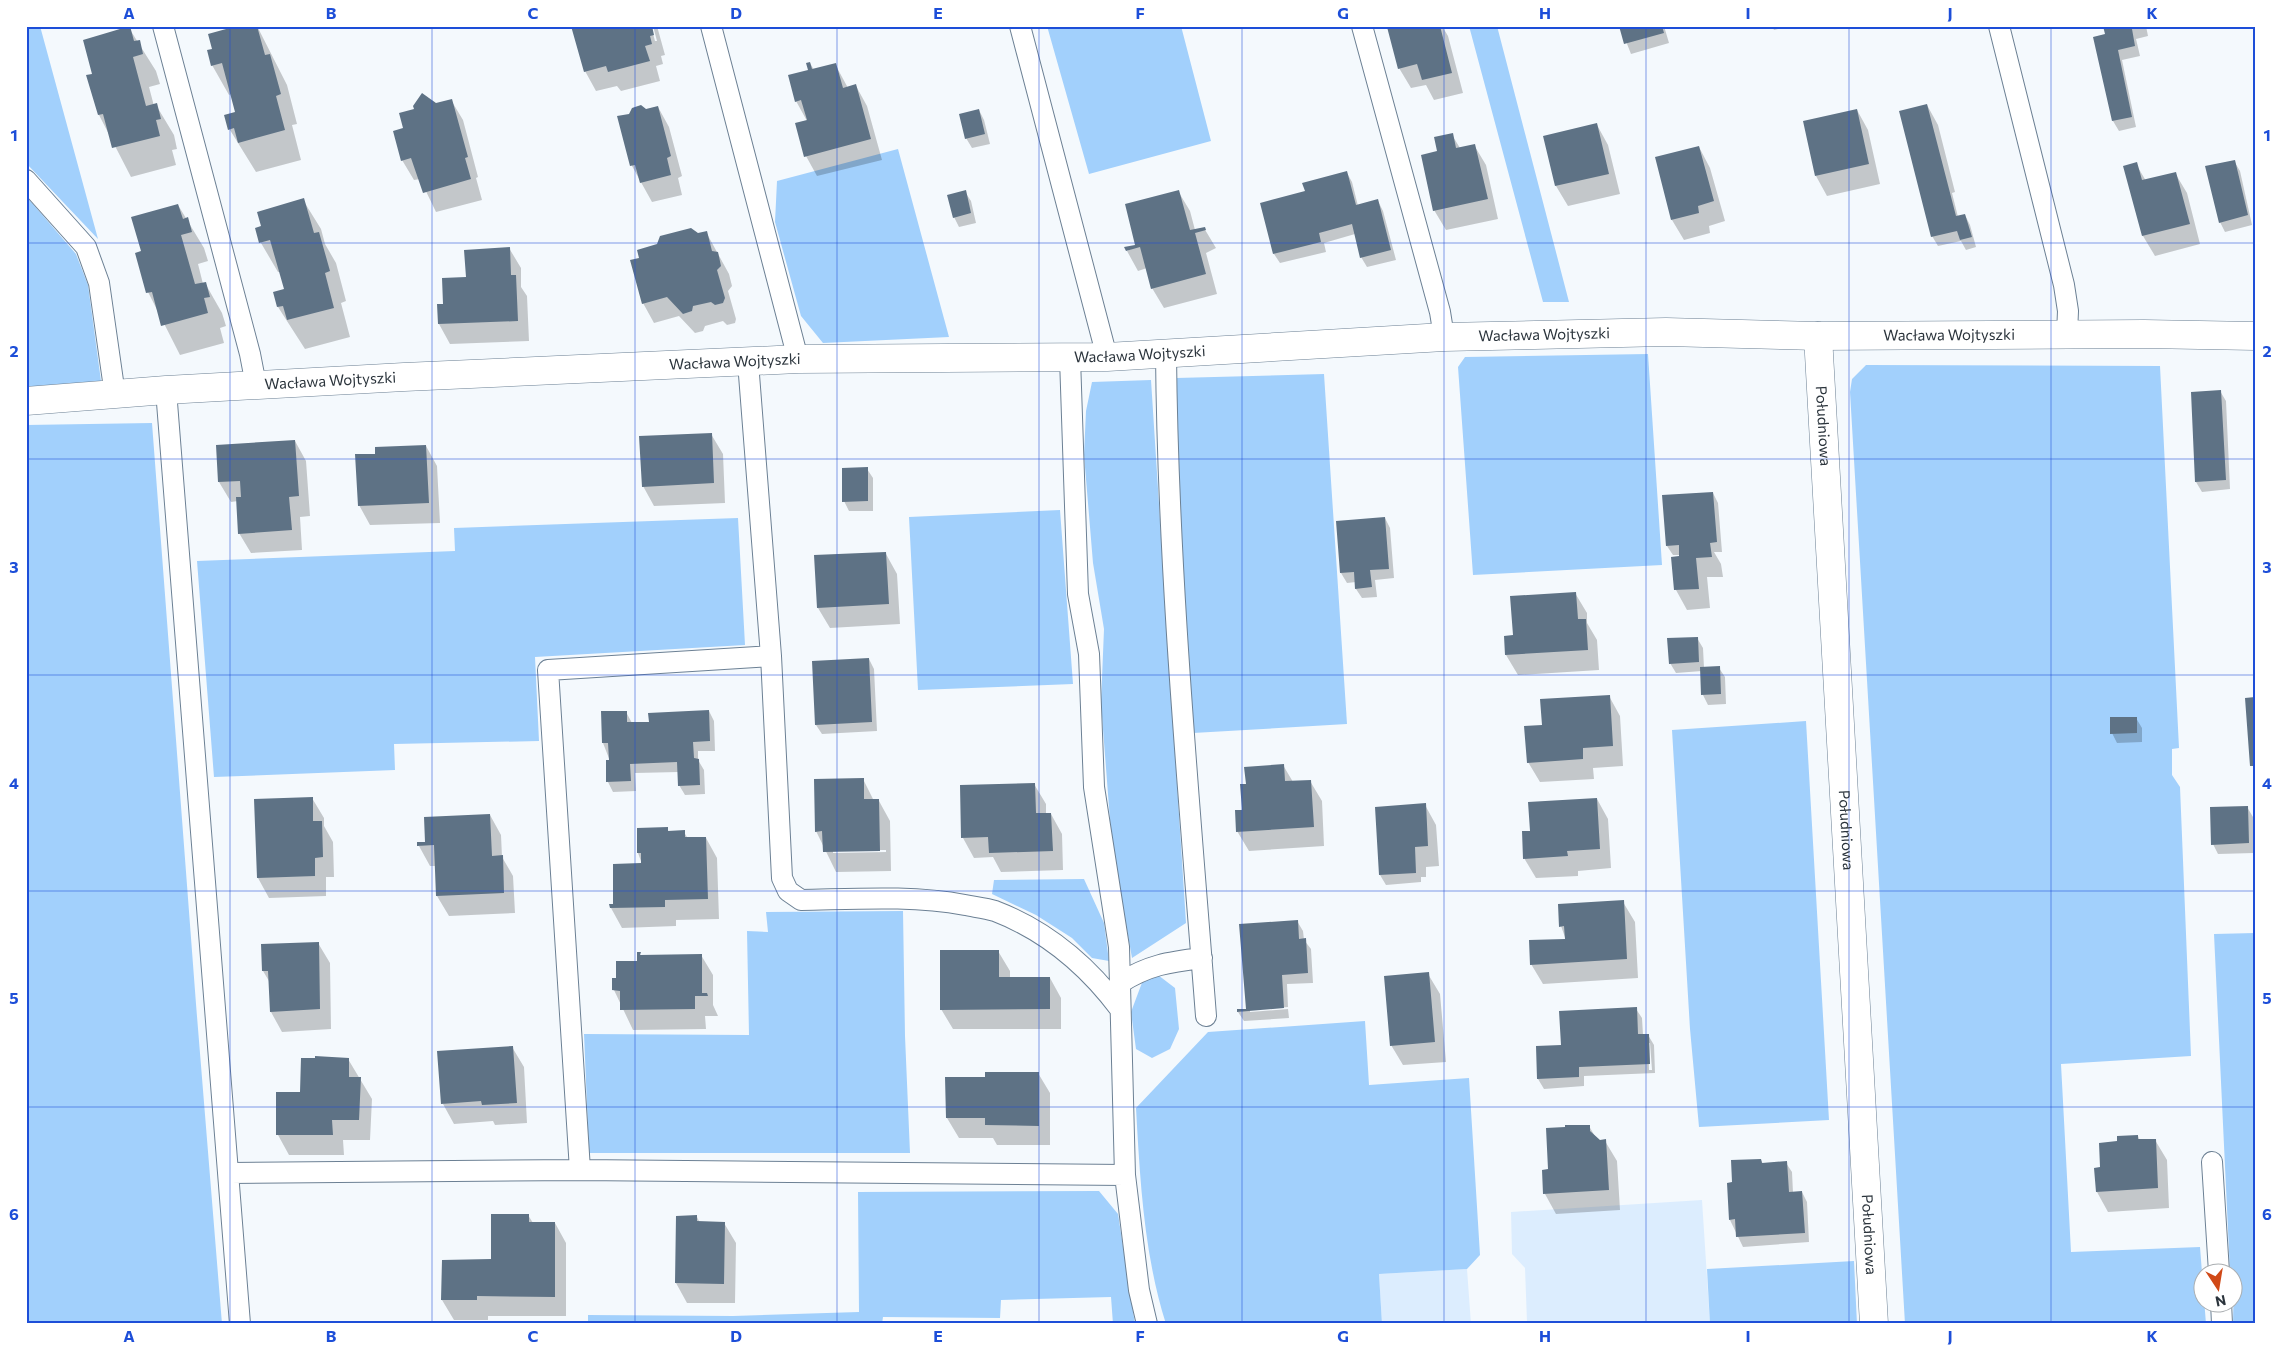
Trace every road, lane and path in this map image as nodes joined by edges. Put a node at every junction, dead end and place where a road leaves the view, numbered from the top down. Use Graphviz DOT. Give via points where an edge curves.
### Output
graph roads {
  1 [pos="164,26"];
  2 [pos="712,26"];
  3 [pos="1020,26"];
  4 [pos="1362,26"];
  5 [pos="1999,26"];
  6 [pos="26,180"];
  7 [pos="2067,334"];
  8 [pos="1818,336"];
  9 [pos="2255,336"];
  10 [pos="1444,337"];
  11 [pos="1166,354"];
  12 [pos="1107,357"];
  13 [pos="1070,358"];
  14 [pos="798,359"];
  15 [pos="748,362"];
  16 [pos="256,385"];
  17 [pos="166,390"];
  18 [pos="115,395"];
  19 [pos="26,401"];
  20 [pos="771,656"];
  21 [pos="1202,958"];
  22 [pos="1120,984"];
  23 [pos="1120,1009"];
  24 [pos="1206,1016"];
  25 [pos="2212,1162"];
  26 [pos="580,1170"];
  27 [pos="230,1174"];
  28 [pos="1125,1175"];
  29 [pos="2218,1262"];
  30 [pos="240,1324"];
  31 [pos="1147,1324"];
  32 [pos="1874,1324"];
  1 -- 16 [label="lane"];
  2 -- 14 [label="lane"];
  3 -- 12 [label="lane"];
  4 -- 10 [label="lane" via="1440,312"];
  5 -- 7 [label="lane" via="2064,285"];
  6 -- 18 [label="lane" via="86,247 99,283"];
  7 -- 8 [label="street, Wacława Wojtyszki"];
  7 -- 9 [label="street, Wacława Wojtyszki"];
  8 -- 10 [label="street, Wacława Wojtyszki" via="1666,332"];
  8 -- 32 [label="street, Południowa"];
  10 -- 11 [label="street, Wacława Wojtyszki"];
  11 -- 12 [label="street, Wacława Wojtyszki"];
  11 -- 21 [label="lane" via="1167,459 1176,616"];
  12 -- 13 [label="street, Wacława Wojtyszki"];
  13 -- 14 [label="street, Wacława Wojtyszki"];
  13 -- 22 [label="lane" via="1078,594 1089,654 1094,786 1119,947"];
  14 -- 15 [label="street, Wacława Wojtyszki"];
  15 -- 16 [label="street, Wacława Wojtyszki"];
  15 -- 20 [label="lane"];
  16 -- 17 [label="street, Wacława Wojtyszki"];
  17 -- 18 [label="street, Wacława Wojtyszki"];
  17 -- 27 [label="lane"];
  18 -- 19 [label="street, Wacława Wojtyszki"];
  20 -- 23 [label="lane" via="782,878 788,892 801,900 906,898 994,911 1038,931 1070,955 1100,982"];
  20 -- 26 [label="lane" via="548,670"];
  21 -- 22 [label="lane" via="1161,963 1134,974"];
  21 -- 24 [label="lane"];
  22 -- 23 [label="lane"];
  23 -- 28 [label="lane"];
  25 -- 29 [label="lane"];
  26 -- 27 [label="lane"];
  26 -- 28 [label="lane"];
  27 -- 30 [label="lane"];
  28 -- 31 [label="lane" via="1139,1290"];
}
